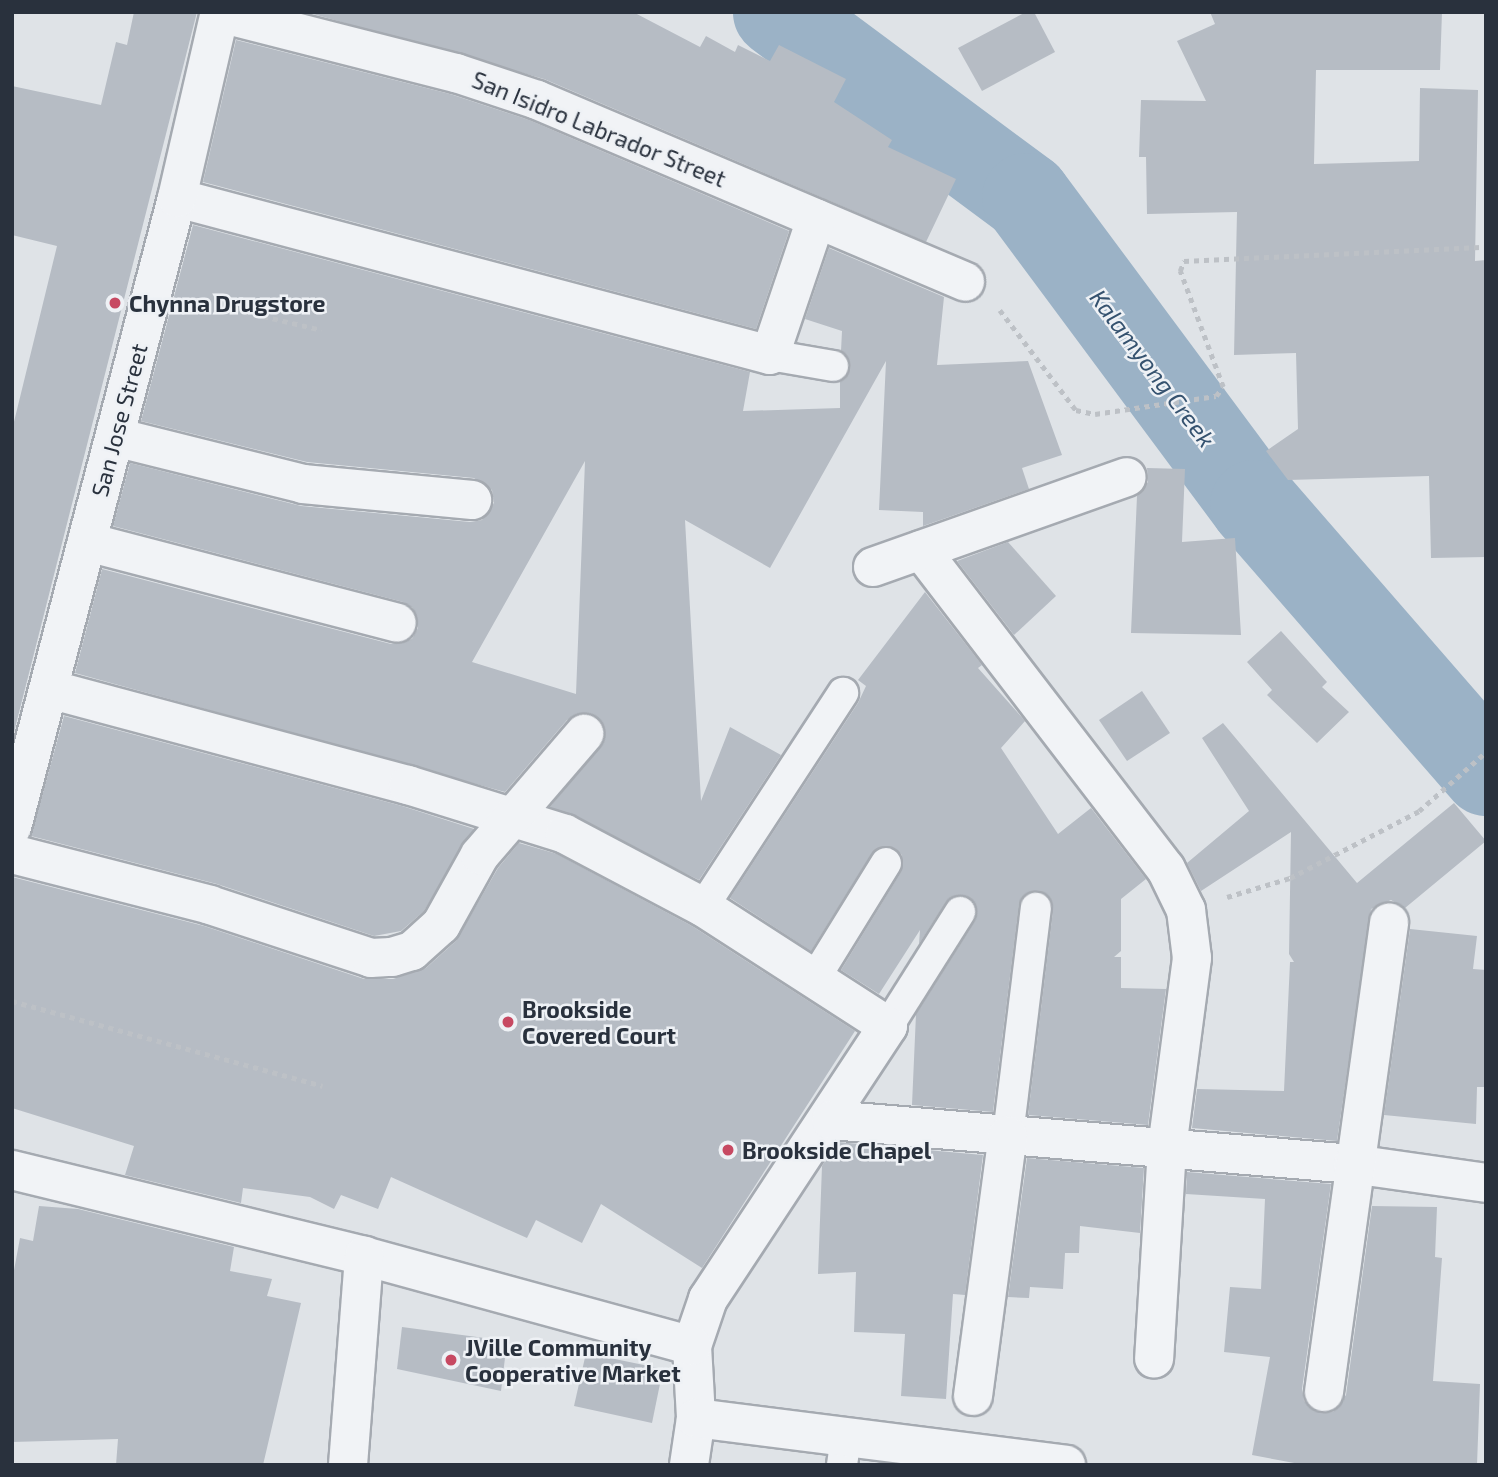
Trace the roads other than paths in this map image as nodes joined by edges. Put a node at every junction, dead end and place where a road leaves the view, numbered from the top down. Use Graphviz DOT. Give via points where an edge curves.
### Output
graph roads {
  1 [pos="220,13"];
  2 [pos="177,198"];
  3 [pos="817,219"];
  4 [pos="965,282"];
  5 [pos="770,355"];
  6 [pos="833,366"];
  7 [pos="115,437"];
  8 [pos="1127,477"];
  9 [pos="472,500"];
  10 [pos="87,542"];
  11 [pos="921,550"];
  12 [pos="873,567"];
  13 [pos="397,623"];
  14 [pos="49,689"];
  15 [pos="843,693"];
  16 [pos="584,734"];
  17 [pos="512,815"];
  18 [pos="12,827"];
  19 [pos="12,854"];
  20 [pos="886,863"];
  21 [pos="703,907"];
  22 [pos="1035,908"];
  23 [pos="960,912"];
  24 [pos="1389,922"];
  25 [pos="815,978"];
  26 [pos="888,1026"];
  27 [pos="831,1120"];
  28 [pos="1008,1135"];
  29 [pos="1167,1148"];
  30 [pos="1353,1164"];
  31 [pos="12,1170"];
  32 [pos="1486,1184"];
  33 [pos="364,1256"];
  34 [pos="692,1346"];
  35 [pos="1154,1359"];
  36 [pos="1324,1392"];
  37 [pos="973,1396"];
  38 [pos="696,1418"];
  39 [pos="844,1451"];
  40 [pos="1006,1460"];
  41 [pos="348,1465"];
  42 [pos="689,1465"];
  43 [pos="1066,1465"];
  1 -- 2 [label="street, San Jose Street"];
  1 -- 3 [label="street, San Isidro Labrador Street" via="444,70 537,100"];
  2 -- 5 [label="street"];
  2 -- 7 [label="street, San Jose Street"];
  3 -- 4 [label="street, San Isidro Labrador Street"];
  3 -- 5 [label="street"];
  5 -- 6 [label="lane"];
  7 -- 9 [label="street" via="303,484"];
  7 -- 10 [label="street, San Jose Street"];
  8 -- 11 [label="street"];
  10 -- 13 [label="street"];
  10 -- 14 [label="street, San Jose Street"];
  11 -- 12 [label="street"];
  11 -- 29 [label="street" via="1166,869 1186,909 1192,958"];
  14 -- 17 [label="street"];
  14 -- 18 [label="street, San Jose Street"];
  15 -- 21 [label="lane"];
  16 -- 17 [label="street"];
  17 -- 19 [label="street" via="480,855 441,925 412,951 392,957 371,958 210,905"];
  17 -- 21 [label="street" via="613,856"];
  20 -- 25 [label="lane"];
  21 -- 25 [label="street"];
  22 -- 28 [label="lane"];
  23 -- 26 [label="lane"];
  24 -- 30 [label="street"];
  25 -- 26 [label="street"];
  26 -- 27 [label="street"];
  27 -- 28 [label="street"];
  27 -- 34 [label="street" via="708,1299"];
  28 -- 29 [label="street"];
  28 -- 37 [label="street"];
  29 -- 30 [label="street"];
  29 -- 35 [label="street"];
  30 -- 32 [label="street"];
  30 -- 36 [label="street"];
  31 -- 33 [label="street"];
  33 -- 34 [label="street"];
  33 -- 41 [label="street"];
  34 -- 38 [label="street"];
  38 -- 39 [label="street"];
  38 -- 42 [label="street"];
  39 -- 40 [label="street"];
  40 -- 43 [label="street"];
}
